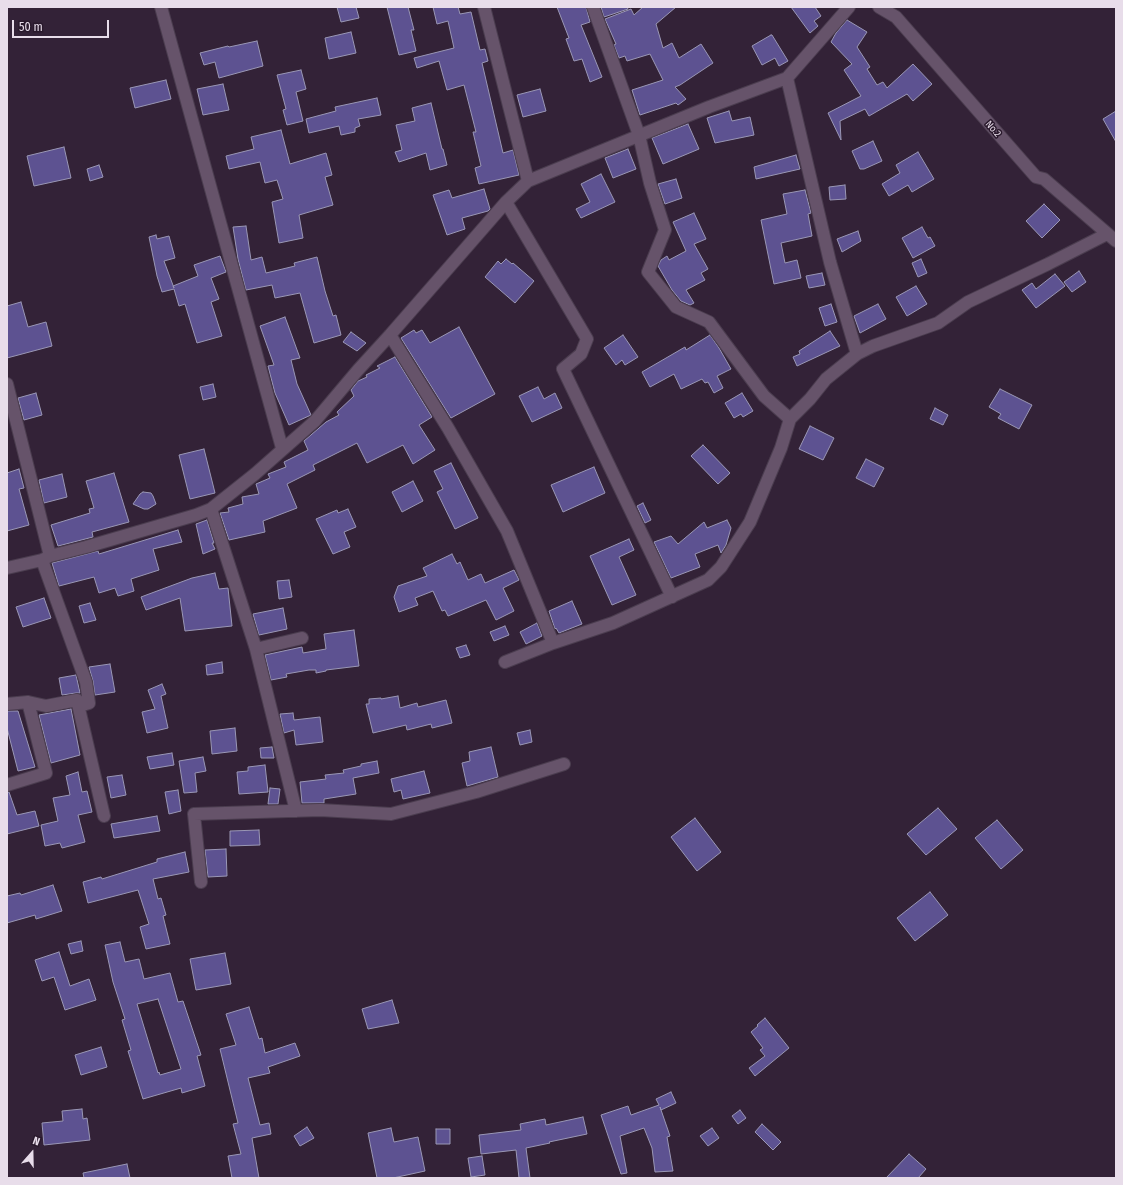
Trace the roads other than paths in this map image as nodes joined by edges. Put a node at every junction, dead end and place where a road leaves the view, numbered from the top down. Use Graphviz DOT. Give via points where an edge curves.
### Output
graph roads {
  1 [pos="161,7"];
  2 [pos="484,7"];
  3 [pos="594,7"];
  4 [pos="849,7"];
  5 [pos="879,7"];
  6 [pos="787,78"];
  7 [pos="639,135"];
  8 [pos="528,181"];
  9 [pos="506,202"];
  10 [pos="1112,237"];
  11 [pos="390,335"];
  12 [pos="857,354"];
  13 [pos="7,384"];
  14 [pos="790,419"];
  15 [pos="282,448"];
  16 [pos="211,508"];
  17 [pos="46,558"];
  18 [pos="7,568"];
  19 [pos="672,597"];
  20 [pos="302,638"];
  21 [pos="553,643"];
  22 [pos="256,649"];
  23 [pos="505,662"];
  24 [pos="28,702"];
  25 [pos="7,704"];
  26 [pos="79,706"];
  27 [pos="564,764"];
  28 [pos="7,785"];
  29 [pos="296,811"];
  30 [pos="104,816"];
  31 [pos="201,882"];
  1 -- 15 [label="street"];
  2 -- 8 [label="street"];
  3 -- 7 [label="street"];
  4 -- 6 [label="street"];
  5 -- 10 [label="street, No.2" via="896,17 1036,177 1044,179"];
  6 -- 7 [label="street"];
  6 -- 12 [label="street" via="830,262"];
  7 -- 8 [label="street"];
  7 -- 14 [label="street" via="665,230 648,272 676,307 709,322 764,396"];
  8 -- 9 [label="street"];
  9 -- 11 [label="street"];
  9 -- 19 [label="street" via="587,339 581,354 563,369"];
  10 -- 12 [label="street" via="968,302 938,323"];
  11 -- 15 [label="street" via="315,421"];
  11 -- 21 [label="street" via="448,428 507,531"];
  12 -- 14 [label="street" via="826,379"];
  13 -- 17 [label="street"];
  14 -- 19 [label="street" via="781,448 750,522 721,566 708,580"];
  15 -- 16 [label="street" via="255,474"];
  16 -- 17 [label="street" via="196,515"];
  16 -- 22 [label="street"];
  17 -- 18 [label="street"];
  17 -- 26 [label="street" via="86,682 89,703"];
  19 -- 21 [label="street" via="613,623"];
  20 -- 22 [label="street"];
  21 -- 23 [label="street"];
  22 -- 29 [label="street"];
  24 -- 25 [label="street"];
  24 -- 26 [label="street" via="46,706 77,700"];
  24 -- 28 [label="street" via="46,773"];
  26 -- 30 [label="street"];
  27 -- 29 [label="street" via="476,792 391,814"];
  29 -- 31 [label="street" via="194,814"];
}
